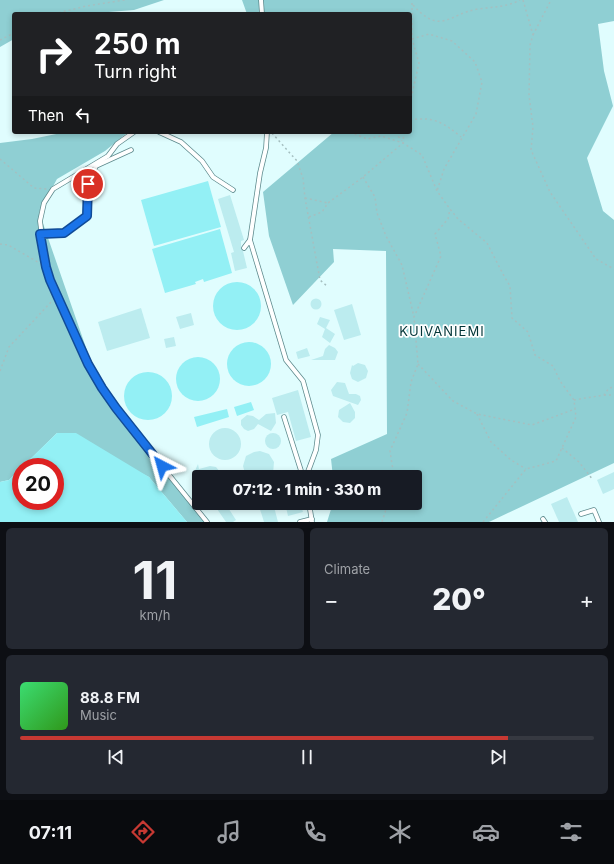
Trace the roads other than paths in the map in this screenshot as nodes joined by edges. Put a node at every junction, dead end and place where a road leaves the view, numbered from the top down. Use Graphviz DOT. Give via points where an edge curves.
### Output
graph roads {
  1 [pos="261,0"];
  2 [pos="262,12"];
  3 [pos="131,134"];
  4 [pos="163,134"];
  5 [pos="267,134"];
  6 [pos="131,150"];
  7 [pos="233,190"];
  8 [pos="40,234"];
  9 [pos="250,240"];
  10 [pos="244,248"];
  11 [pos="284,417"];
  12 [pos="301,470"];
  13 [pos="309,470"];
  14 [pos="310,510"];
  15 [pos="581,514"];
  16 [pos="312,520"];
  17 [pos="207,522"];
  18 [pos="300,522"];
  19 [pos="599,522"];
  1 -- 2 [label="lane"];
  3 -- 8 [label="lane" via="117,144 108,156 53,189 44,203"];
  4 -- 7 [label="lane" via="181,142 202,160 213,177"];
  5 -- 9 [label="lane"];
  6 -- 8 [label="lane" via="96,166 88,184 87,216 64,233"];
  8 -- 17 [label="lane" via="46,267 56,297 102,388"];
  9 -- 10 [label="lane"];
  9 -- 13 [label="lane" via="286,360 303,381 318,435"];
  11 -- 12 [label="lane"];
  14 -- 16 [label="lane"];
  15 -- 19 [label="lane" via="594,510"];
  16 -- 18 [label="lane"];
}
